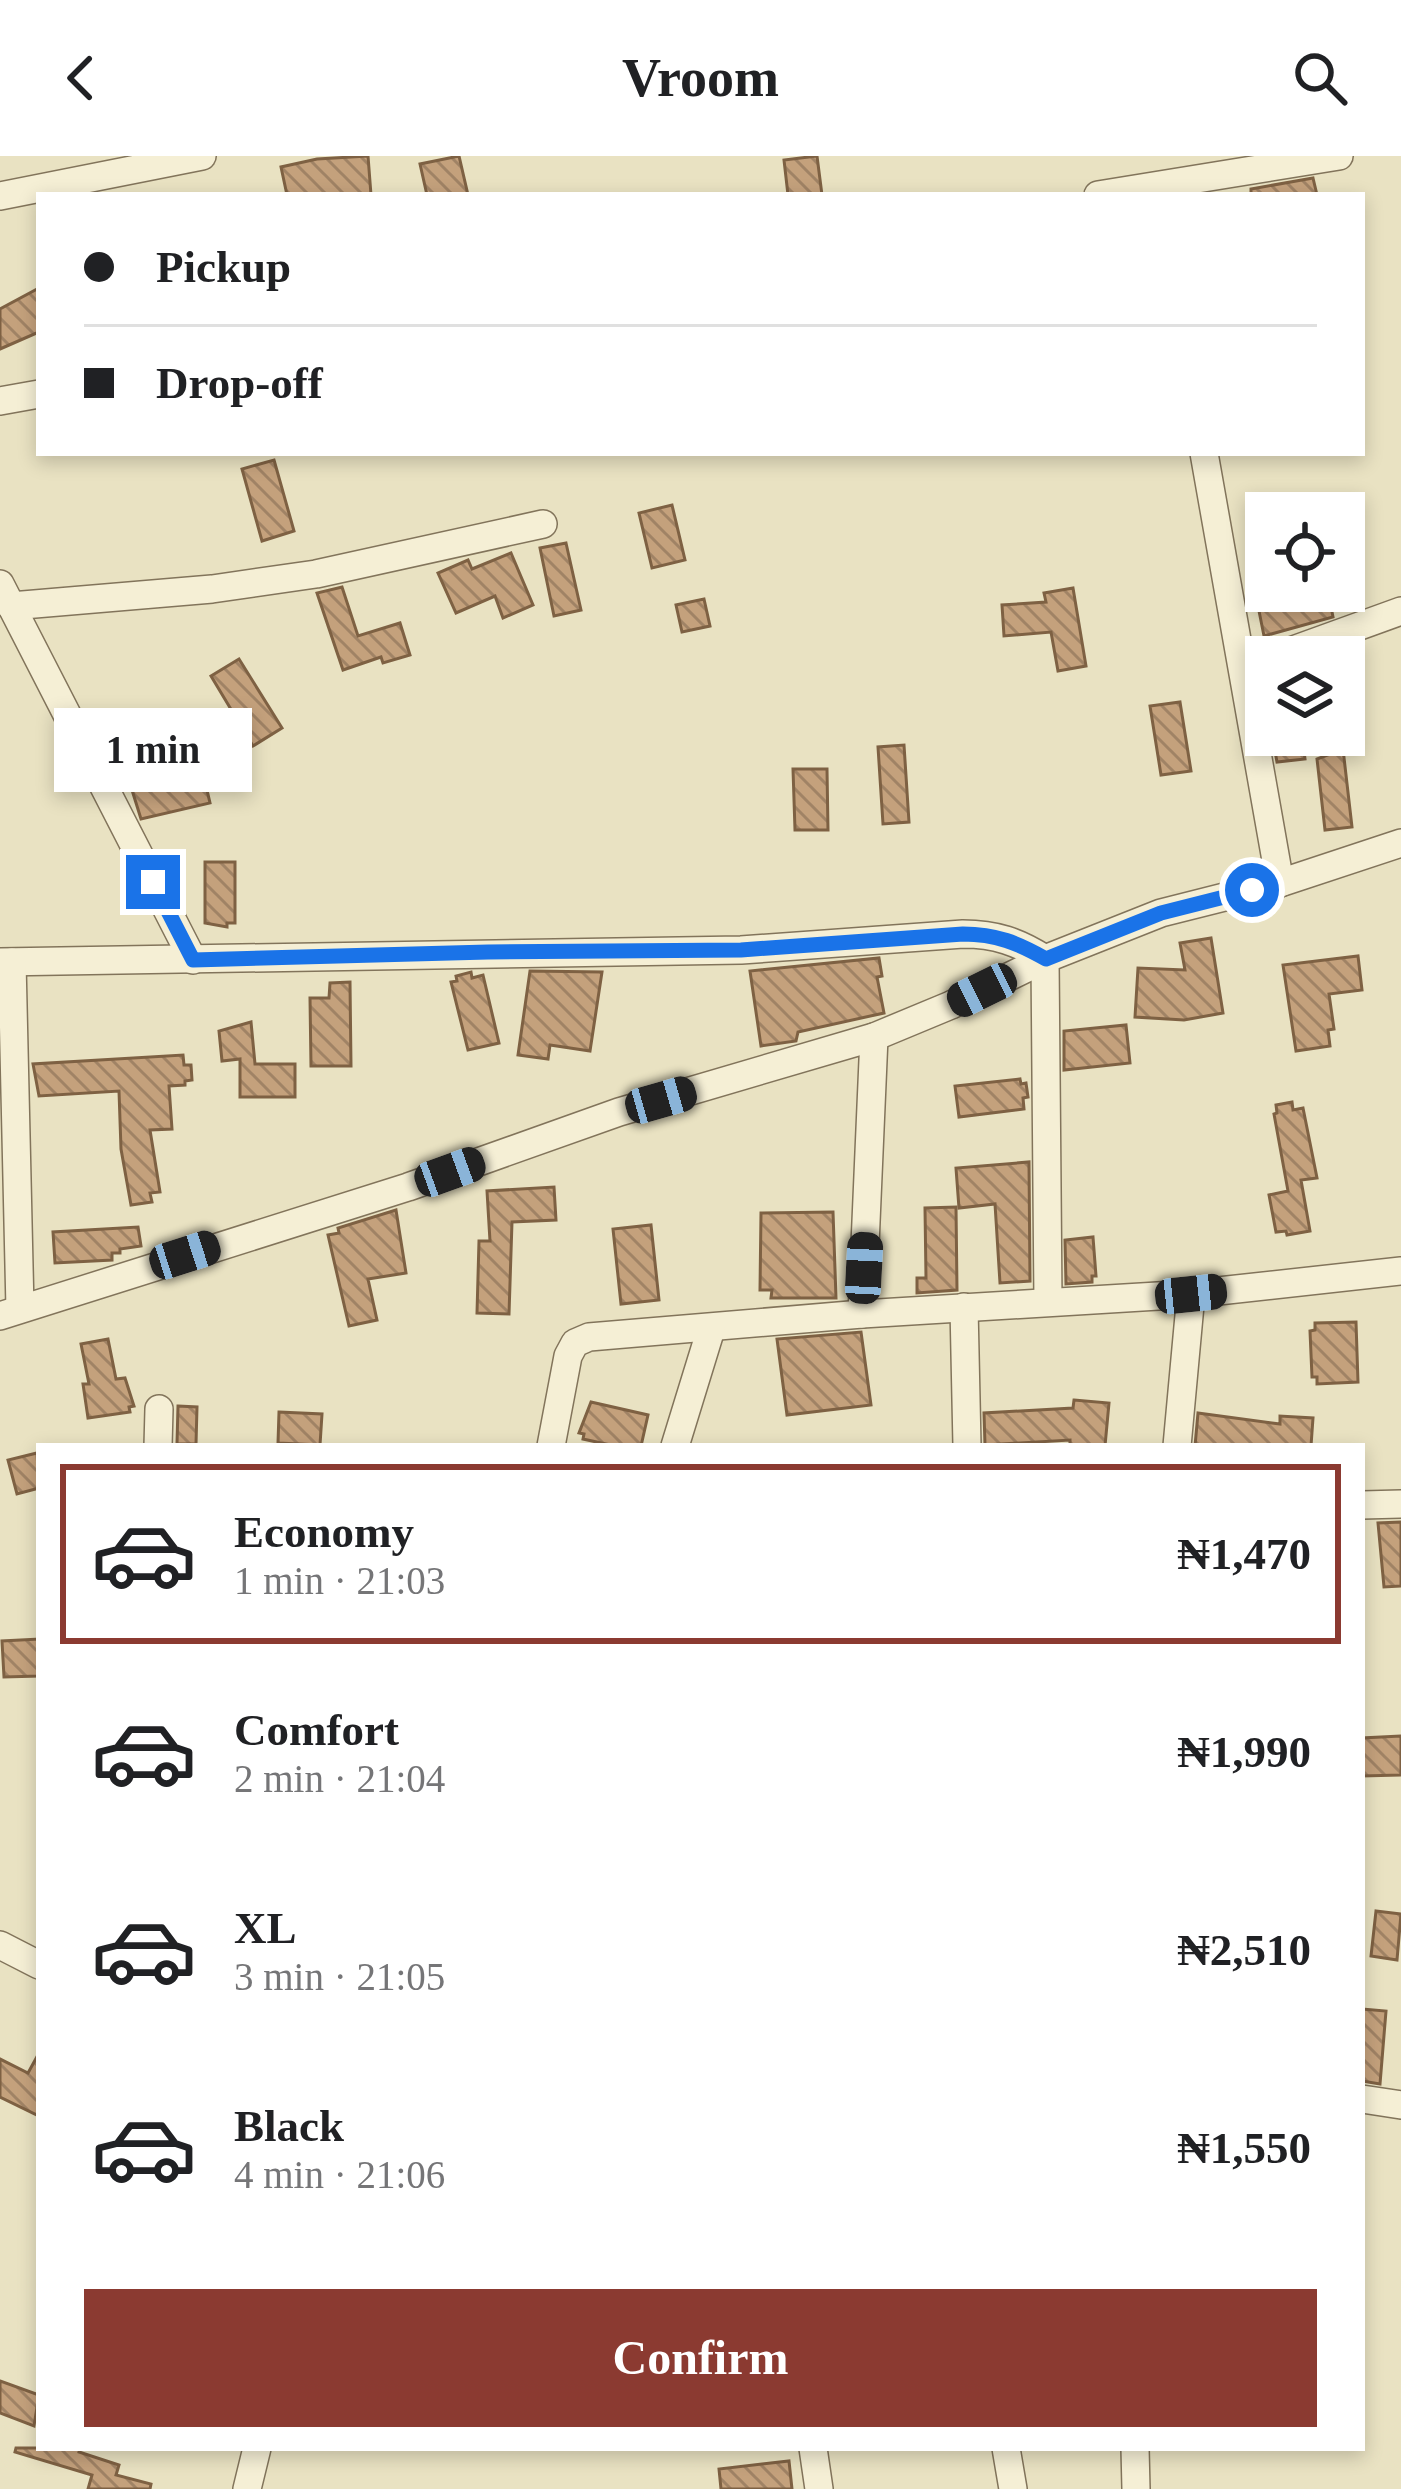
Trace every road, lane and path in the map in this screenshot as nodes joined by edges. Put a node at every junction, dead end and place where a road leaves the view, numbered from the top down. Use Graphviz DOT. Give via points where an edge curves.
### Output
graph roads {
  1 [pos="202,156"];
  2 [pos="1145,156"];
  3 [pos="1339,156"];
  4 [pos="1155,189"];
  5 [pos="0,196"];
  6 [pos="36,395"];
  7 [pos="0,401"];
  8 [pos="1205,456"];
  9 [pos="543,524"];
  10 [pos="6,595"];
  11 [pos="1401,611"];
  12 [pos="1255,636"];
  13 [pos="1332,636"];
  14 [pos="1270,756"];
  15 [pos="1401,842"];
  16 [pos="1280,883"];
  17 [pos="1046,959"];
  18 [pos="193,960"];
  19 [pos="6,962"];
  20 [pos="874,1036"];
  21 [pos="1401,1271"];
  22 [pos="1191,1294"];
  23 [pos="1048,1302"];
  24 [pos="964,1307"];
  25 [pos="10,1312"];
  26 [pos="862,1314"];
  27 [pos="711,1329"];
  28 [pos="159,1409"];
  29 [pos="158,1443"];
  30 [pos="552,1443"];
  31 [pos="677,1443"];
  32 [pos="967,1443"];
  33 [pos="1177,1443"];
  34 [pos="1401,1504"];
  35 [pos="1365,1505"];
  36 [pos="0,1946"];
  37 [pos="36,1964"];
  38 [pos="1365,2099"];
  39 [pos="1401,2104"];
  40 [pos="256,2451"];
  41 [pos="813,2451"];
  42 [pos="1007,2451"];
  43 [pos="1136,2451"];
  44 [pos="247,2489"];
  45 [pos="818,2489"];
  46 [pos="1013,2489"];
  47 [pos="1136,2489"];
  1 -- 5 [label="street"];
  2 -- 4 [label="street"];
  3 -- 4 [label="street"];
  6 -- 7 [label="street"];
  8 -- 12 [label="street"];
  9 -- 10 [label="street" via="212,589"];
  10 -- 18 [label="street"];
  11 -- 13 [label="street"];
  14 -- 16 [label="street"];
  15 -- 16 [label="street"];
  16 -- 17 [label="street" via="1161,913"];
  17 -- 18 [label="street" via="1016,941 963,934 741,950"];
  17 -- 20 [label="street"];
  17 -- 23 [label="street"];
  18 -- 19 [label="street"];
  19 -- 25 [label="street"];
  20 -- 25 [label="street"];
  20 -- 26 [label="street"];
  21 -- 22 [label="street"];
  22 -- 23 [label="street"];
  22 -- 33 [label="street"];
  23 -- 24 [label="street"];
  24 -- 26 [label="street"];
  24 -- 32 [label="street"];
  26 -- 27 [label="street"];
  27 -- 30 [label="street" via="575,1343"];
  27 -- 31 [label="street"];
  28 -- 29 [label="street"];
  34 -- 35 [label="street"];
  36 -- 37 [label="street"];
  38 -- 39 [label="street"];
  40 -- 44 [label="street"];
  41 -- 45 [label="street"];
  42 -- 46 [label="street"];
  43 -- 47 [label="street"];
}
